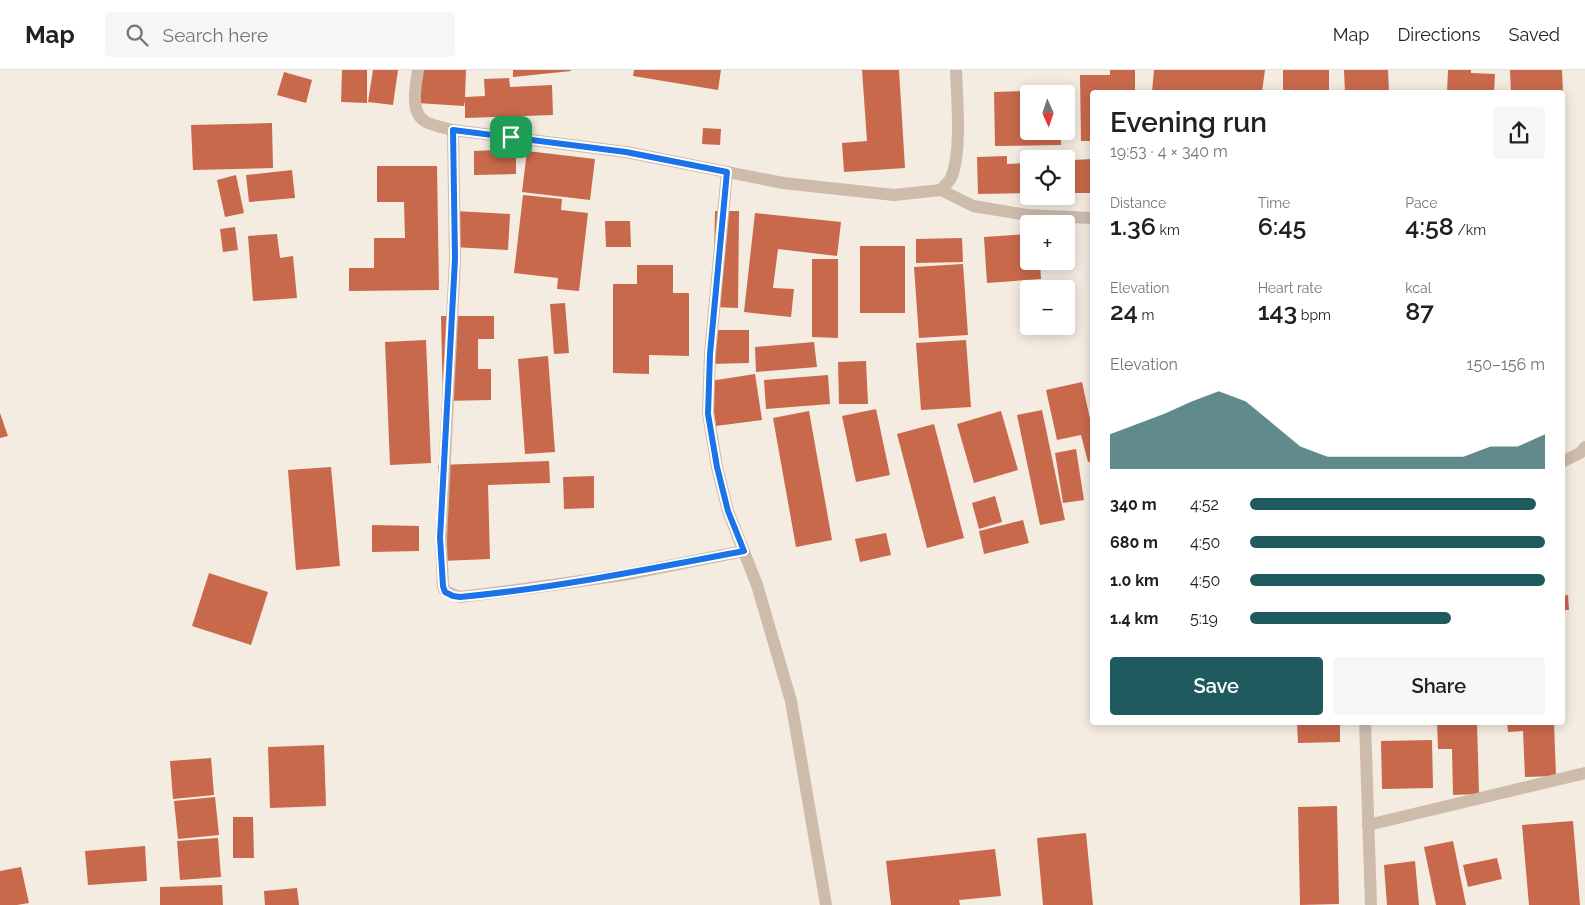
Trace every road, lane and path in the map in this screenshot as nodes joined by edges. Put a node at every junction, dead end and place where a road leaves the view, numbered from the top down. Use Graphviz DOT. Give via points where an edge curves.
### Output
graph roads {
  1 [pos="418,70"];
  2 [pos="956,70"];
  3 [pos="453,130"];
  4 [pos="727,172"];
  5 [pos="941,190"];
  6 [pos="1090,218"];
  7 [pos="1585,447"];
  8 [pos="1565,460"];
  9 [pos="744,551"];
  10 [pos="1365,725"];
  11 [pos="1585,772"];
  12 [pos="1368,825"];
  13 [pos="826,905"];
  14 [pos="1371,905"];
  1 -- 3 [label="street" via="414,94 421,118"];
  2 -- 5 [label="street" via="958,128 955,164 950,179"];
  3 -- 4 [label="street" via="626,152"];
  3 -- 9 [label="street" via="455,259 440,538 445,592 460,597 516,590 623,575"];
  4 -- 5 [label="street" via="784,183 894,195"];
  4 -- 9 [label="street" via="710,354 708,414 728,511"];
  5 -- 6 [label="street" via="973,206 1027,215"];
  7 -- 8 [label="street"];
  9 -- 13 [label="street" via="791,701"];
  10 -- 12 [label="street"];
  11 -- 12 [label="street"];
  12 -- 14 [label="street"];
}
